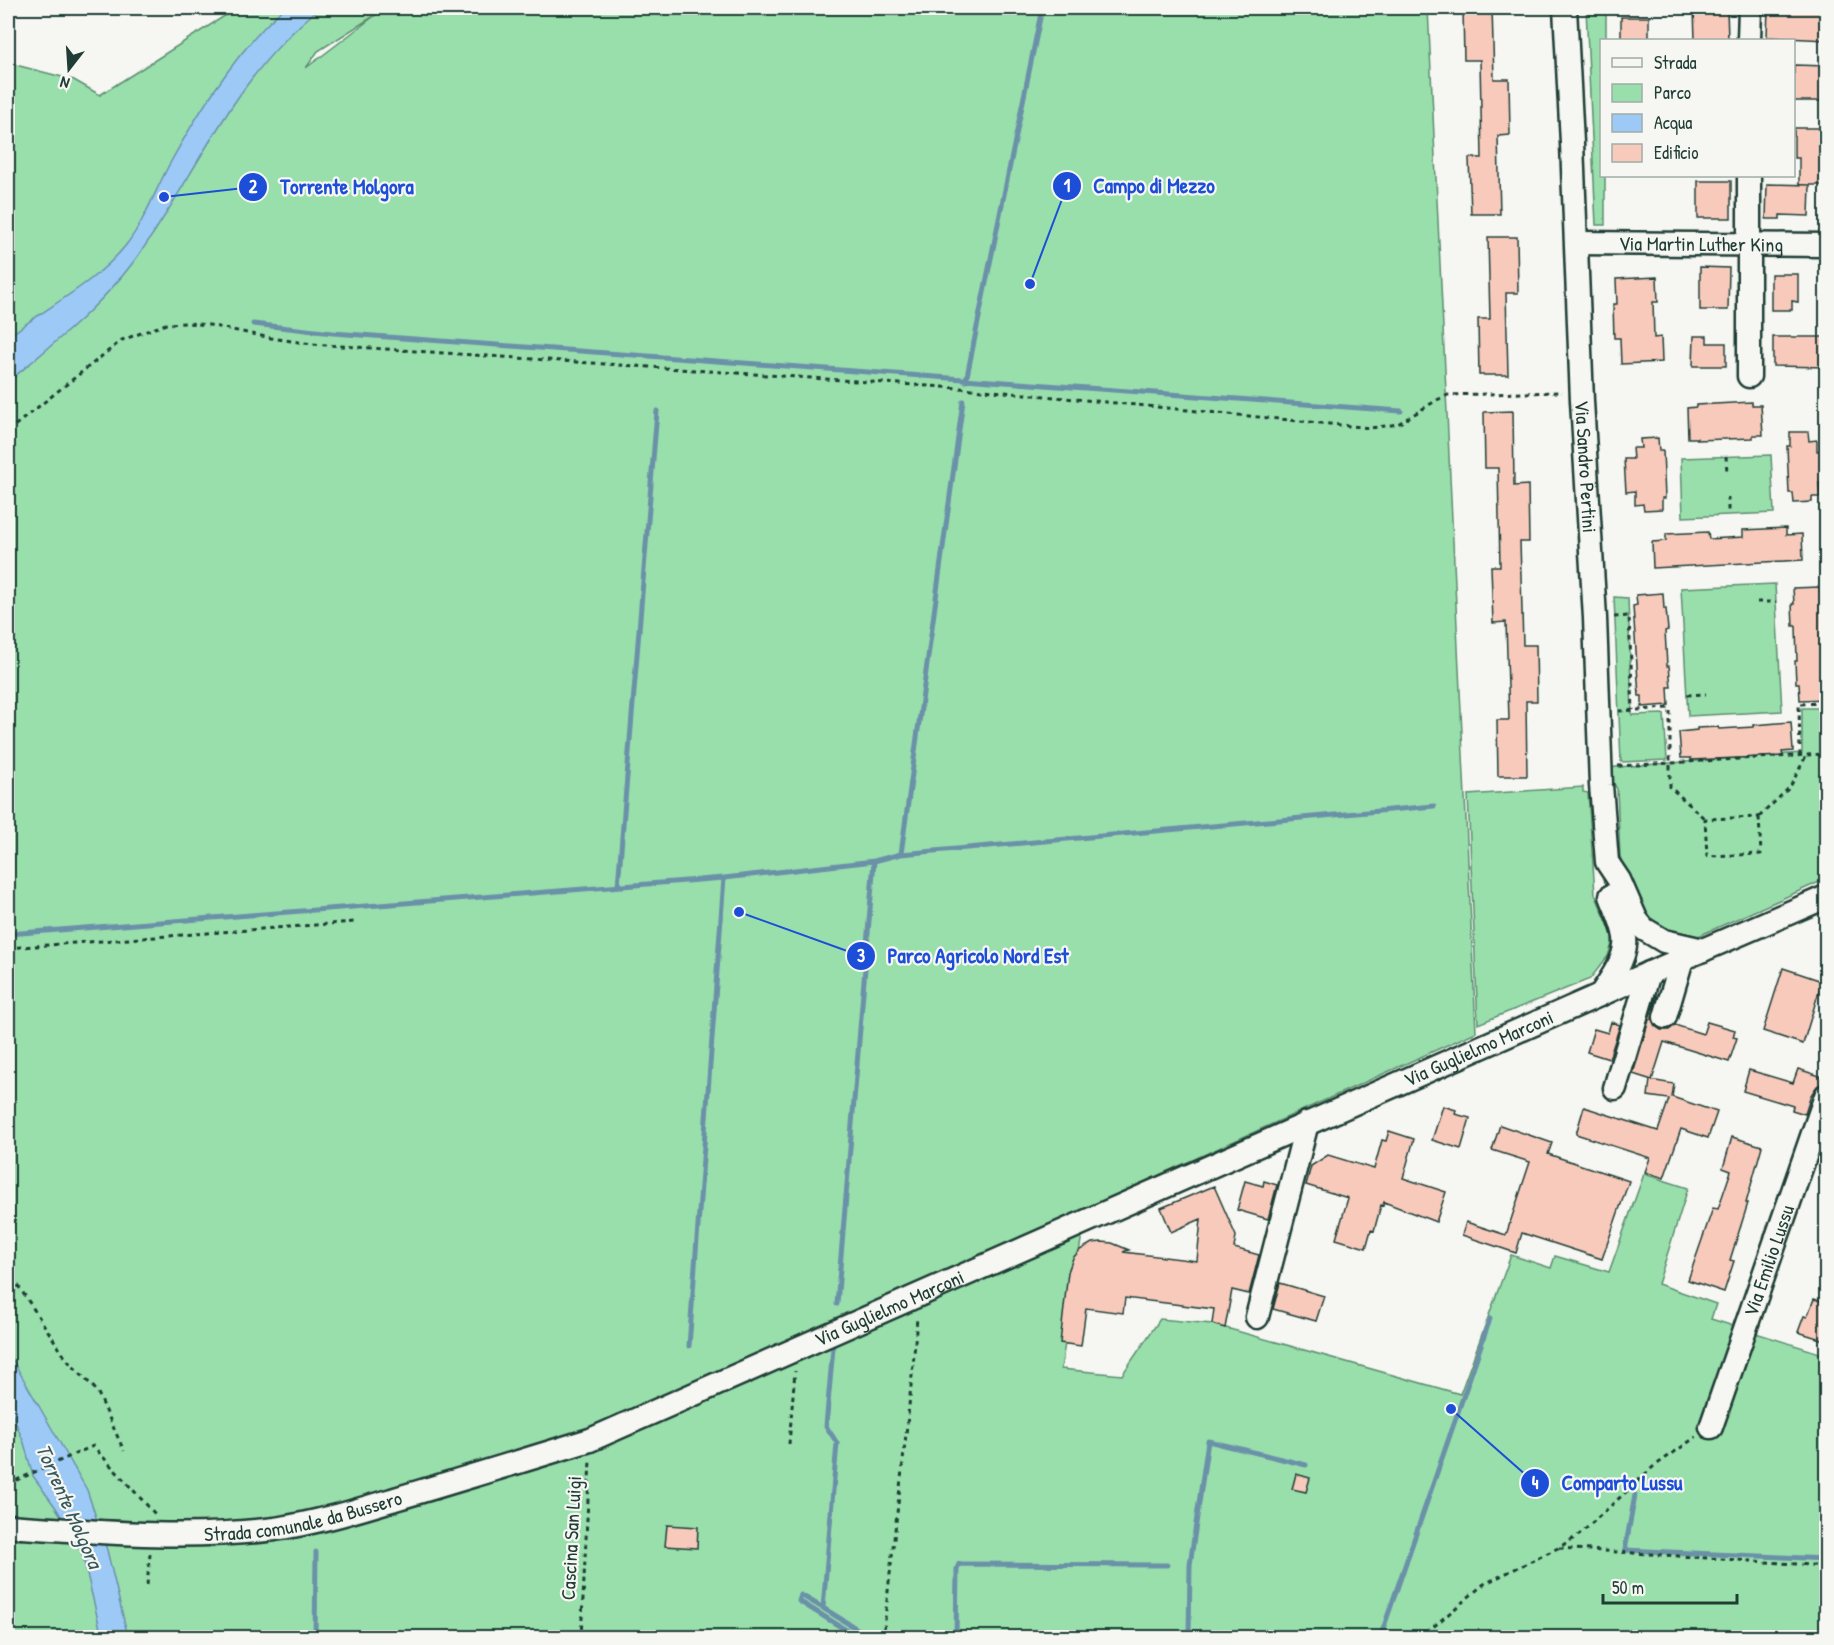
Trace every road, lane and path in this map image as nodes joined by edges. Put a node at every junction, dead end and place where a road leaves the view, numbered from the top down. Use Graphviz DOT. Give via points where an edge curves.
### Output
graph roads {
  1 [pos="1565,8"];
  2 [pos="1750,8"];
  3 [pos="1749,39"];
  4 [pos="1749,177"];
  5 [pos="1577,243"];
  6 [pos="1749,244"];
  7 [pos="1827,245"];
  8 [pos="1749,376"];
  9 [pos="1581,390"];
  10 [pos="8,431"];
  11 [pos="1726,456"];
  12 [pos="1727,473"];
  13 [pos="1728,497"];
  14 [pos="1728,515"];
  15 [pos="1827,586"];
  16 [pos="1757,602"];
  17 [pos="1776,602"];
  18 [pos="1595,618"];
  19 [pos="1827,685"];
  20 [pos="1706,694"];
  21 [pos="1687,695"];
  22 [pos="1827,703"];
  23 [pos="1633,710"];
  24 [pos="1599,712"];
  25 [pos="1827,754"];
  26 [pos="1800,756"];
  27 [pos="1806,756"];
  28 [pos="1670,763"];
  29 [pos="1601,785"];
  30 [pos="1759,817"];
  31 [pos="1705,819"];
  32 [pos="1827,897"];
  33 [pos="355,922"];
  34 [pos="1630,924"];
  35 [pos="8,948"];
  36 [pos="1703,950"];
  37 [pos="1682,959"];
  38 [pos="1652,972"];
  39 [pos="1601,994"];
  40 [pos="1665,1017"];
  41 [pos="1616,1088"];
  42 [pos="1827,1096"];
  43 [pos="1307,1123"];
  44 [pos="8,1270"];
  45 [pos="919,1294"];
  46 [pos="1257,1317"];
  47 [pos="797,1349"];
  48 [pos="1710,1427"];
  49 [pos="591,1440"];
  50 [pos="789,1444"];
  51 [pos="124,1451"];
  52 [pos="466,1478"];
  53 [pos="8,1484"];
  54 [pos="11,1526"];
  55 [pos="149,1530"];
  56 [pos="1558,1548"];
  57 [pos="1827,1566"];
  58 [pos="147,1585"];
  59 [pos="581,1638"];
  60 [pos="883,1638"];
  61 [pos="1420,1638"];
  1 -- 5 [label="street, Via Sandro Pertini"];
  2 -- 3 [label="street"];
  4 -- 6 [label="street"];
  5 -- 6 [label="street, Via Martin Luther King"];
  5 -- 9 [label="street, Via Sandro Pertini"];
  6 -- 7 [label="street, Via Martin Luther King"];
  6 -- 8 [label="street"];
  9 -- 10 [label="path" via="1448,395 1398,424 1371,428 973,389 312,344 187,323 166,324 122,340"];
  9 -- 18 [label="street, Via Sandro Pertini"];
  11 -- 12 [label="path"];
  13 -- 14 [label="path"];
  15 -- 19 [label="path" via="1822,586"];
  16 -- 17 [label="path"];
  18 -- 23 [label="path" via="1629,616"];
  18 -- 24 [label="street, Via Sandro Pertini"];
  20 -- 21 [label="path"];
  22 -- 26 [label="path" via="1799,704"];
  23 -- 24 [label="path"];
  23 -- 28 [label="path" via="1670,708"];
  24 -- 29 [label="street, Via Sandro Pertini"];
  25 -- 27 [label="path"];
  26 -- 27 [label="path"];
  26 -- 28 [label="path"];
  27 -- 30 [label="path" via="1790,787"];
  28 -- 29 [label="path" via="1614,767 1614,784"];
  28 -- 31 [label="path" via="1670,787"];
  29 -- 34 [label="street, Via Sandro Pertini" via="1607,885"];
  30 -- 31 [label="path"];
  30 -- 31 [label="path" via="1761,854 1707,856"];
  32 -- 36 [label="street, Via Guglielmo Marconi"];
  33 -- 35 [label="path"];
  34 -- 36 [label="street" via="1664,941"];
  34 -- 38 [label="street, Via Sandro Pertini" via="1632,953"];
  34 -- 39 [label="street" via="1621,959"];
  36 -- 37 [label="street, Via Guglielmo Marconi"];
  37 -- 38 [label="street, Via Guglielmo Marconi"];
  37 -- 40 [label="street"];
  38 -- 39 [label="street, Via Guglielmo Marconi"];
  38 -- 41 [label="street"];
  39 -- 43 [label="street, Via Guglielmo Marconi"];
  42 -- 48 [label="street, Via Emilio Lussu"];
  43 -- 45 [label="street, Via Guglielmo Marconi"];
  43 -- 46 [label="street"];
  44 -- 51 [label="path" via="67,1360 96,1391"];
  45 -- 47 [label="street, Via Guglielmo Marconi"];
  45 -- 60 [label="path"];
  47 -- 49 [label="street, Via Guglielmo Marconi"];
  47 -- 50 [label="path"];
  48 -- 56 [label="path" via="1653,1467 1579,1535"];
  49 -- 52 [label="street, Via Guglielmo Marconi"];
  49 -- 59 [label="path, Cascina San Luigi"];
  52 -- 55 [label="street, Strada comunale da Bussero" via="306,1524 244,1532"];
  53 -- 55 [label="path" via="93,1446"];
  54 -- 55 [label="street, Strada comunale da Bussero"];
  55 -- 58 [label="path"];
  56 -- 57 [label="path"];
  56 -- 61 [label="path" via="1484,1584"];
}
